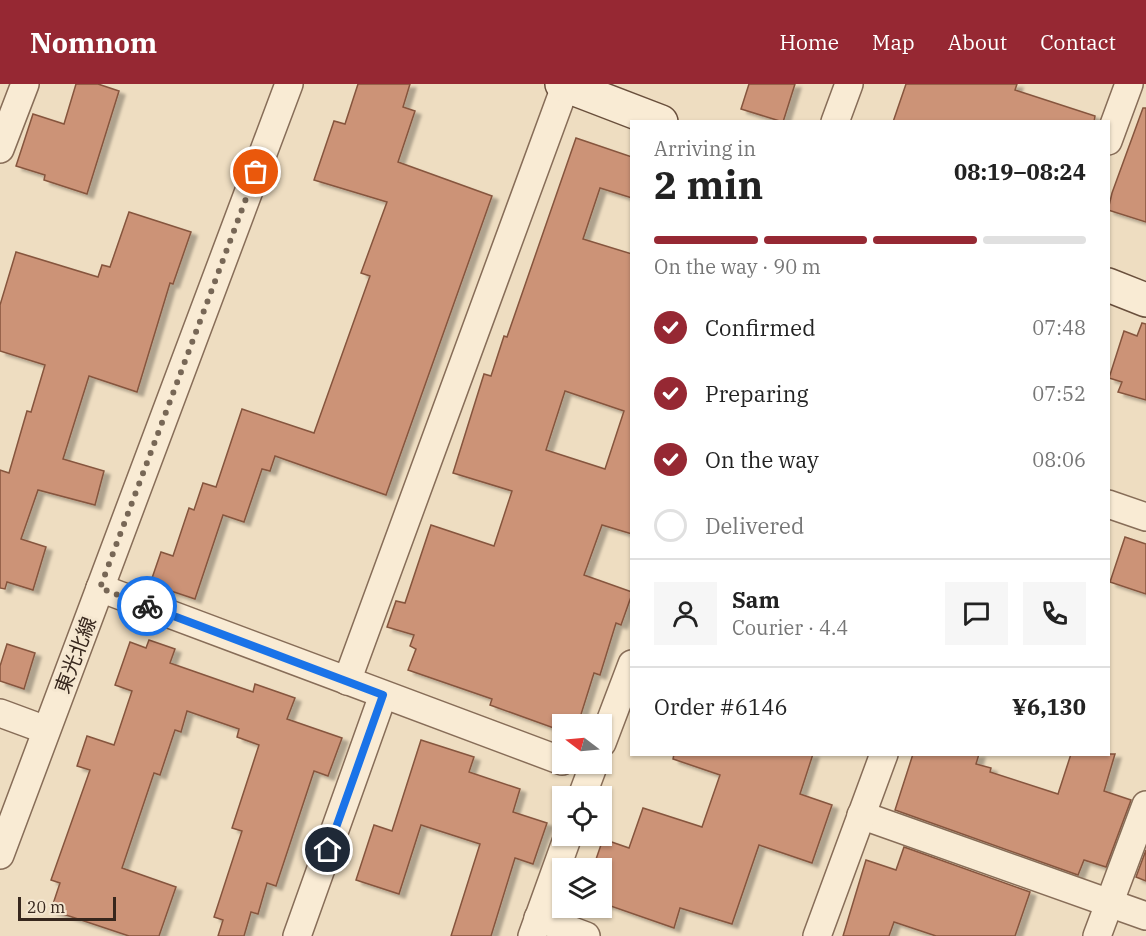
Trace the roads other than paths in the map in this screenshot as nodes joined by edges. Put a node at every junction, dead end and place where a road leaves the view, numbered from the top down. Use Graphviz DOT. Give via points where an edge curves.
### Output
graph roads {
  1 [pos="25,84"];
  2 [pos="289,84"];
  3 [pos="564,84"];
  4 [pos="849,84"];
  5 [pos="1127,85"];
  6 [pos="656,120"];
  7 [pos="836,120"];
  8 [pos="1110,135"];
  9 [pos="0,149"];
  10 [pos="1110,286"];
  11 [pos="1146,300"];
  12 [pos="1110,505"];
  13 [pos="1146,518"];
  14 [pos="100,588"];
  15 [pos="630,669"];
  16 [pos="347,681"];
  17 [pos="383,695"];
  18 [pos="0,713"];
  19 [pos="612,717"];
  20 [pos="46,730"];
  21 [pos="883,756"];
  22 [pos="552,757"];
  23 [pos="1146,806"];
  24 [pos="861,815"];
  25 [pos="564,846"];
  26 [pos="0,855"];
  27 [pos="1110,903"];
  28 [pos="1146,916"];
  29 [pos="535,927"];
  30 [pos="297,936"];
  31 [pos="586,936"];
  32 [pos="817,936"];
  33 [pos="1097,936"];
  1 -- 9 [label="street"];
  2 -- 14 [label="street, 東光北線"];
  3 -- 6 [label="street"];
  3 -- 16 [label="street"];
  4 -- 7 [label="street"];
  5 -- 8 [label="street"];
  10 -- 11 [label="street"];
  12 -- 13 [label="street"];
  14 -- 16 [label="street"];
  14 -- 20 [label="street, 東光北線"];
  15 -- 19 [label="street"];
  16 -- 17 [label="street"];
  17 -- 22 [label="street"];
  17 -- 30 [label="street"];
  18 -- 20 [label="street"];
  20 -- 26 [label="street, 東光北線"];
  21 -- 24 [label="street"];
  23 -- 27 [label="street"];
  24 -- 27 [label="street"];
  24 -- 32 [label="street"];
  25 -- 29 [label="street"];
  27 -- 28 [label="street"];
  27 -- 33 [label="street"];
  29 -- 31 [label="street"];
}
